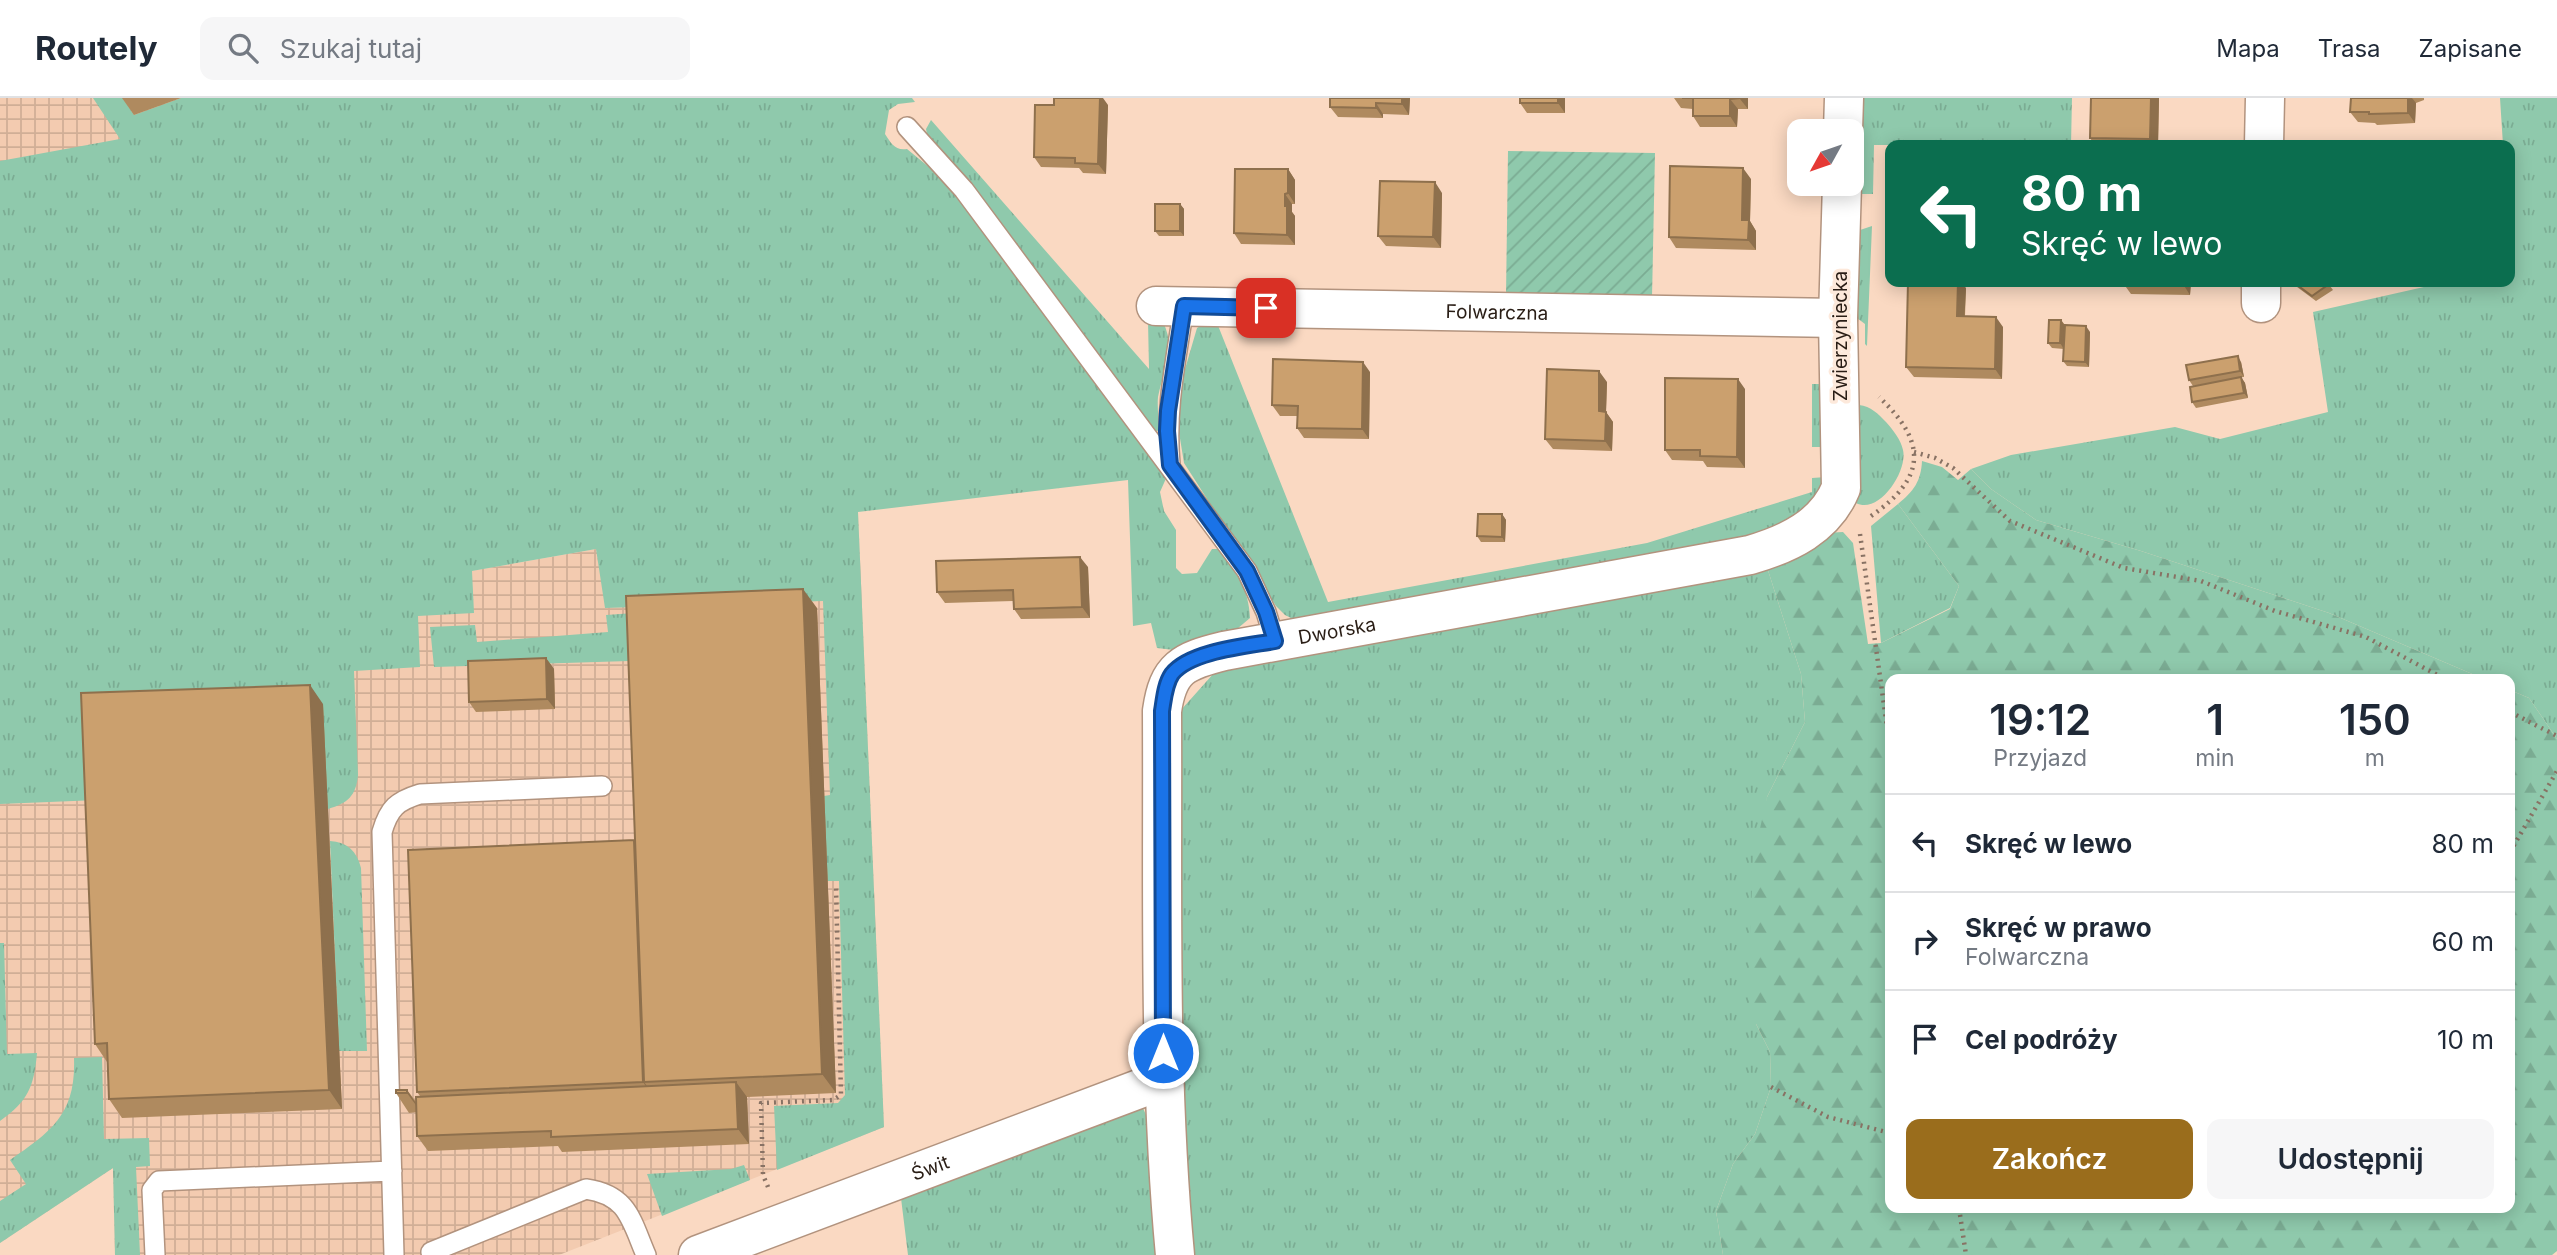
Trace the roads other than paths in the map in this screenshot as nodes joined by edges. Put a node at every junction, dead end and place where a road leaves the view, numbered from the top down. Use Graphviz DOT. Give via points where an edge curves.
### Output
graph roads {
  1 [pos="1844,98"];
  2 [pos="2265,98"];
  3 [pos="1843,119"];
  4 [pos="907,127"];
  5 [pos="2264,140"];
  6 [pos="1842,196"];
  7 [pos="1170,306"];
  8 [pos="1838,318"];
  9 [pos="1170,465"];
  10 [pos="1841,488"];
  11 [pos="1275,641"];
  12 [pos="602,786"];
  13 [pos="1163,1080"];
  14 [pos="392,1171"];
  15 [pos="431,1252"];
  16 [pos="156,1255"];
  17 [pos="394,1255"];
  18 [pos="646,1255"];
  19 [pos="698,1255"];
  20 [pos="1175,1255"];
  1 -- 3 [label="street"];
  2 -- 5 [label="street"];
  4 -- 9 [label="lane" via="964,190"];
  6 -- 8 [label="street, Zwierzyniecka"];
  7 -- 8 [label="street, Folwarczna"];
  7 -- 9 [label="lane"];
  8 -- 10 [label="street, Zwierzyniecka"];
  9 -- 11 [label="lane" via="1247,571"];
  10 -- 11 [label="street, Dworska" via="1835,504 1797,538 1750,555"];
  11 -- 13 [label="street, Dworska" via="1186,663 1172,674 1165,690"];
  12 -- 14 [label="lane" via="420,794 403,799 387,814 382,832"];
  13 -- 19 [label="street, Świt"];
  13 -- 20 [label="street, Dworska"];
  14 -- 16 [label="lane" via="159,1181 152,1190"];
  14 -- 17 [label="lane"];
  15 -- 18 [label="lane" via="586,1189 604,1191 617,1199"];
}
